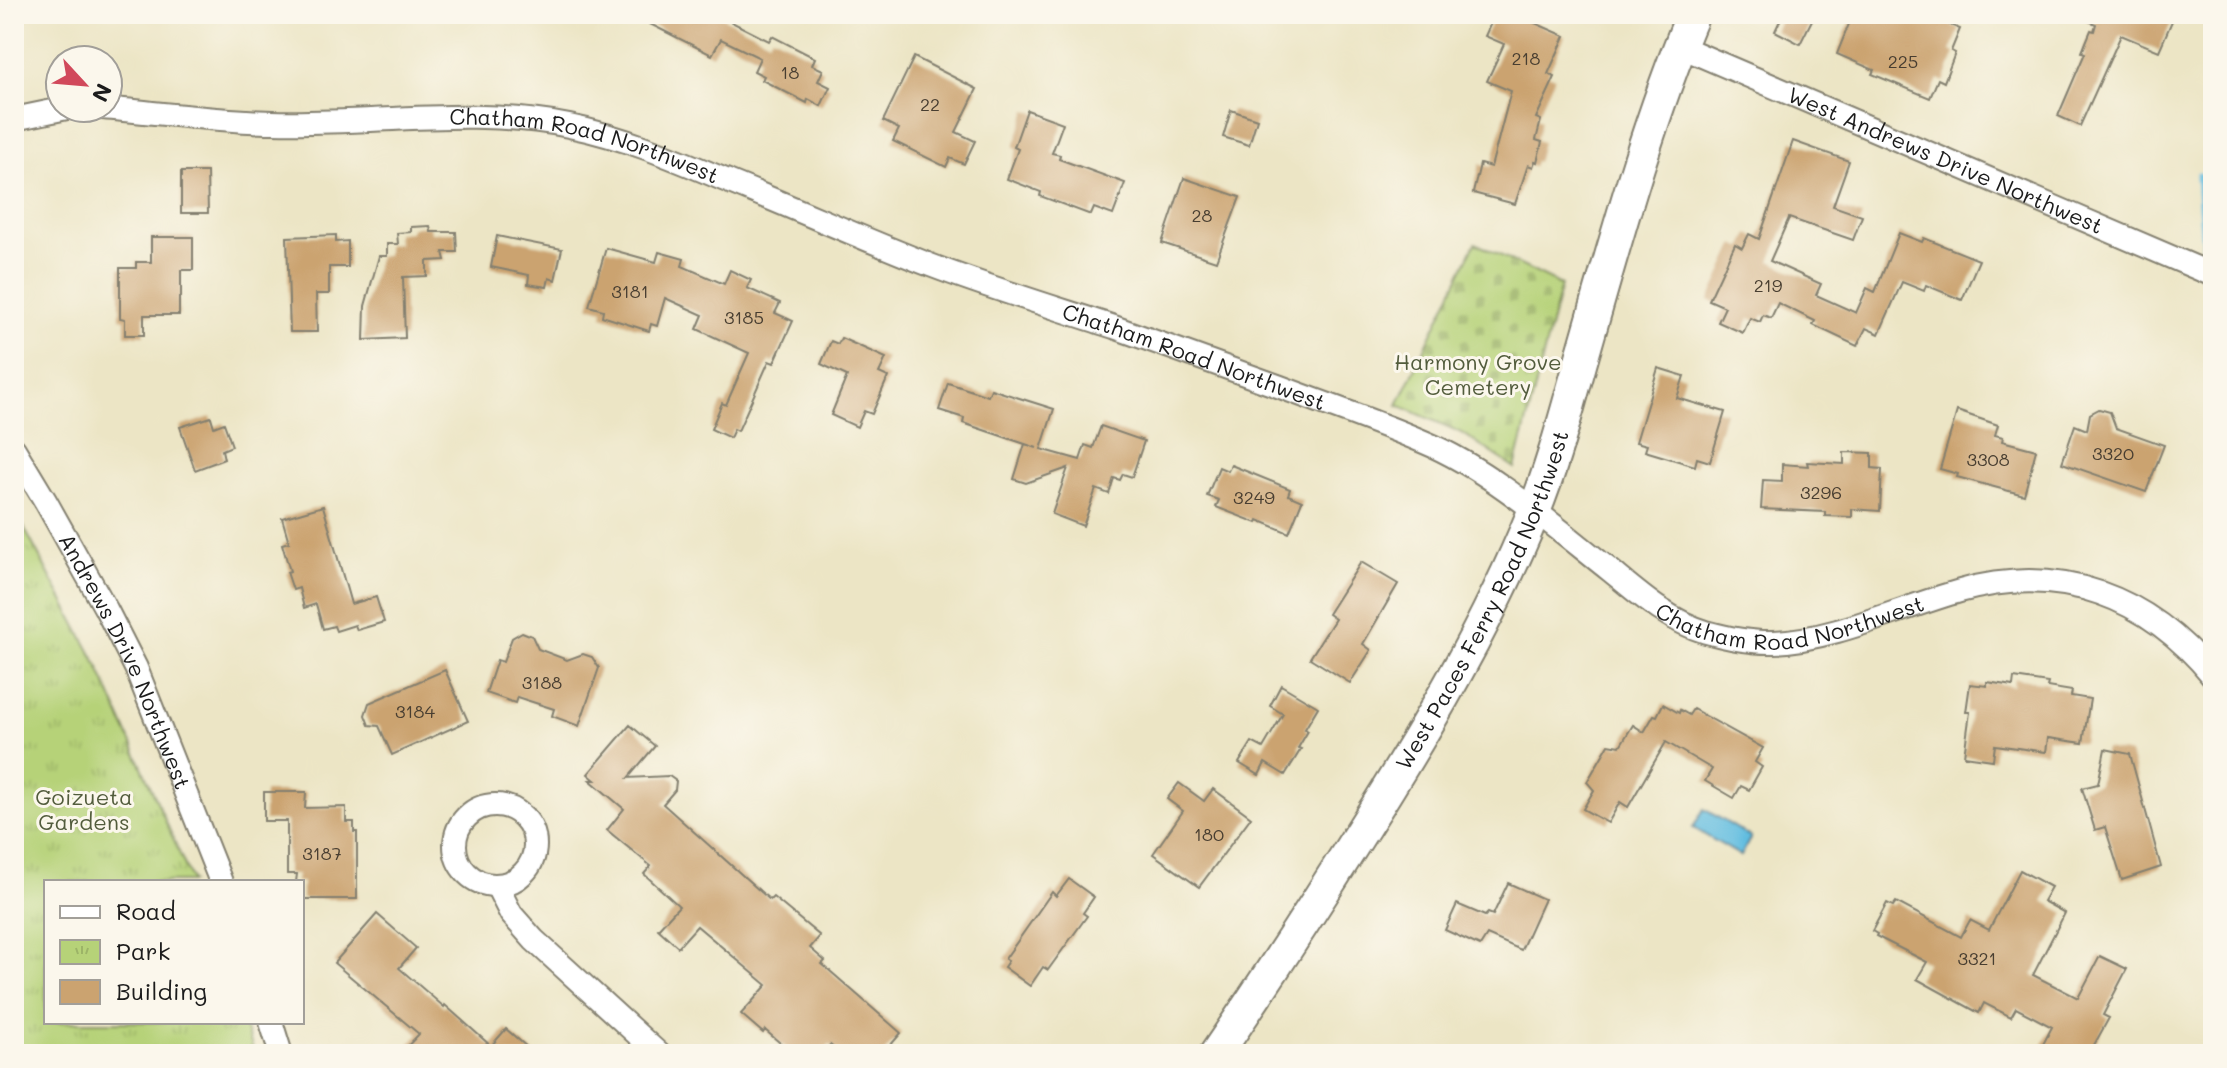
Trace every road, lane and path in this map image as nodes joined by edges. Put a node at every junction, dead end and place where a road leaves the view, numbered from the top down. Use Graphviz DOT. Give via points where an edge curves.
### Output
graph roads {
  1 [pos="1693,14"];
  2 [pos="1679,46"];
  3 [pos="124,110"];
  4 [pos="44,113"];
  5 [pos="14,119"];
  6 [pos="2213,275"];
  7 [pos="14,449"];
  8 [pos="1535,511"];
  9 [pos="2213,676"];
  10 [pos="220,880"];
  11 [pos="497,886"];
  12 [pos="272,1024"];
  13 [pos="281,1054"];
  14 [pos="659,1054"];
  15 [pos="1216,1054"];
  1 -- 2 [label="main road, West Paces Ferry Road Northwest"];
  2 -- 6 [label="street, West Andrews Drive Northwest"];
  2 -- 8 [label="main road, West Paces Ferry Road Northwest" via="1632,183"];
  3 -- 8 [label="street, Chatham Road Northwest" via="273,122 494,117 612,137 934,266 1394,429 1451,453"];
  4 -- 5 [label="street"];
  7 -- 10 [label="street, Andrews Drive Northwest" via="136,668"];
  8 -- 9 [label="street, Chatham Road Northwest" via="1661,611 1698,630 1738,640 1813,637 1965,589 2045,581 2079,586 2141,611 2171,631"];
  8 -- 15 [label="main road, West Paces Ferry Road Northwest" via="1444,694 1389,788"];
  11 -- 14 [label="street" via="511,914 534,940"];
  12 -- 13 [label="street"];
}
